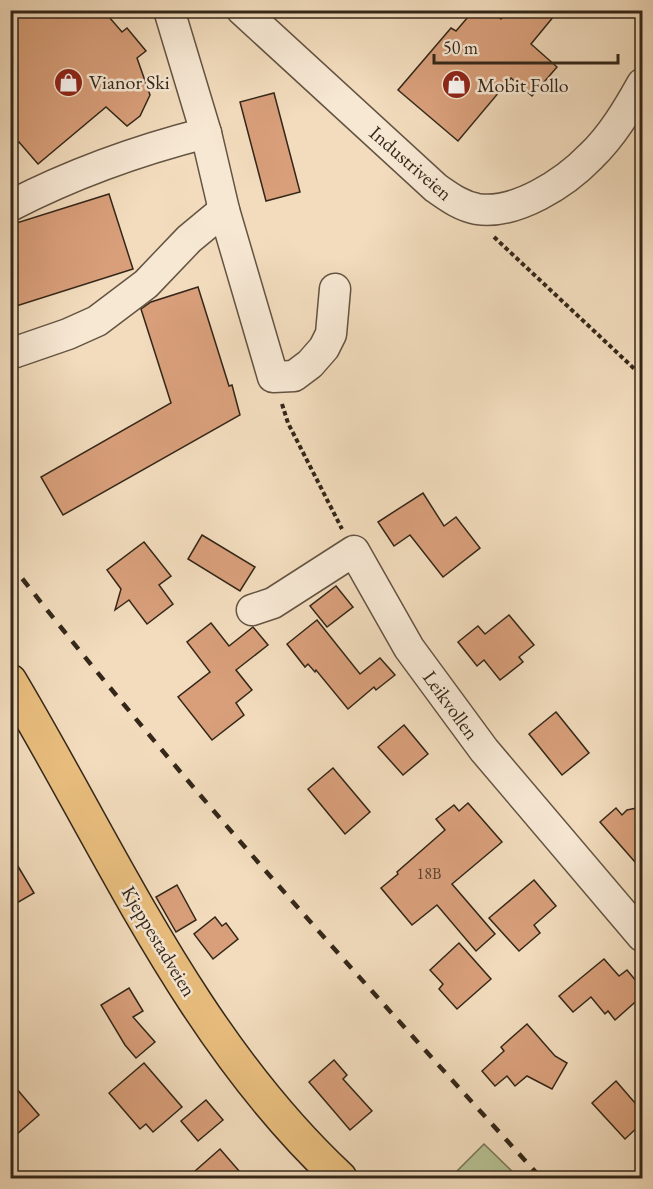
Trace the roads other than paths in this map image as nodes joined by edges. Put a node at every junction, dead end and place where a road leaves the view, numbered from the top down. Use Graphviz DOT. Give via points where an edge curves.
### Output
graph roads {
  1 [pos="169,10"];
  2 [pos="242,10"];
  3 [pos="642,84"];
  4 [pos="206,133"];
  5 [pos="10,206"];
  6 [pos="224,210"];
  7 [pos="335,290"];
  8 [pos="10,354"];
  9 [pos="252,610"];
  10 [pos="10,681"];
  11 [pos="642,936"];
  12 [pos="340,1179"];
  1 -- 4 [label="street"];
  2 -- 3 [label="street, Industriveien" via="436,188 458,203 478,209 511,207 545,193 591,157 627,111"];
  4 -- 5 [label="street" via="81,174"];
  4 -- 6 [label="street"];
  6 -- 7 [label="street" via="273,377 294,376 324,348 331,334"];
  6 -- 8 [label="street" via="189,239 146,284 98,321"];
  9 -- 11 [label="street, Leikvollen" via="273,603 354,551 409,648 484,750"];
  10 -- 12 [label="main road, Kjeppestadveien" via="152,933 208,1023 253,1084"];
}
